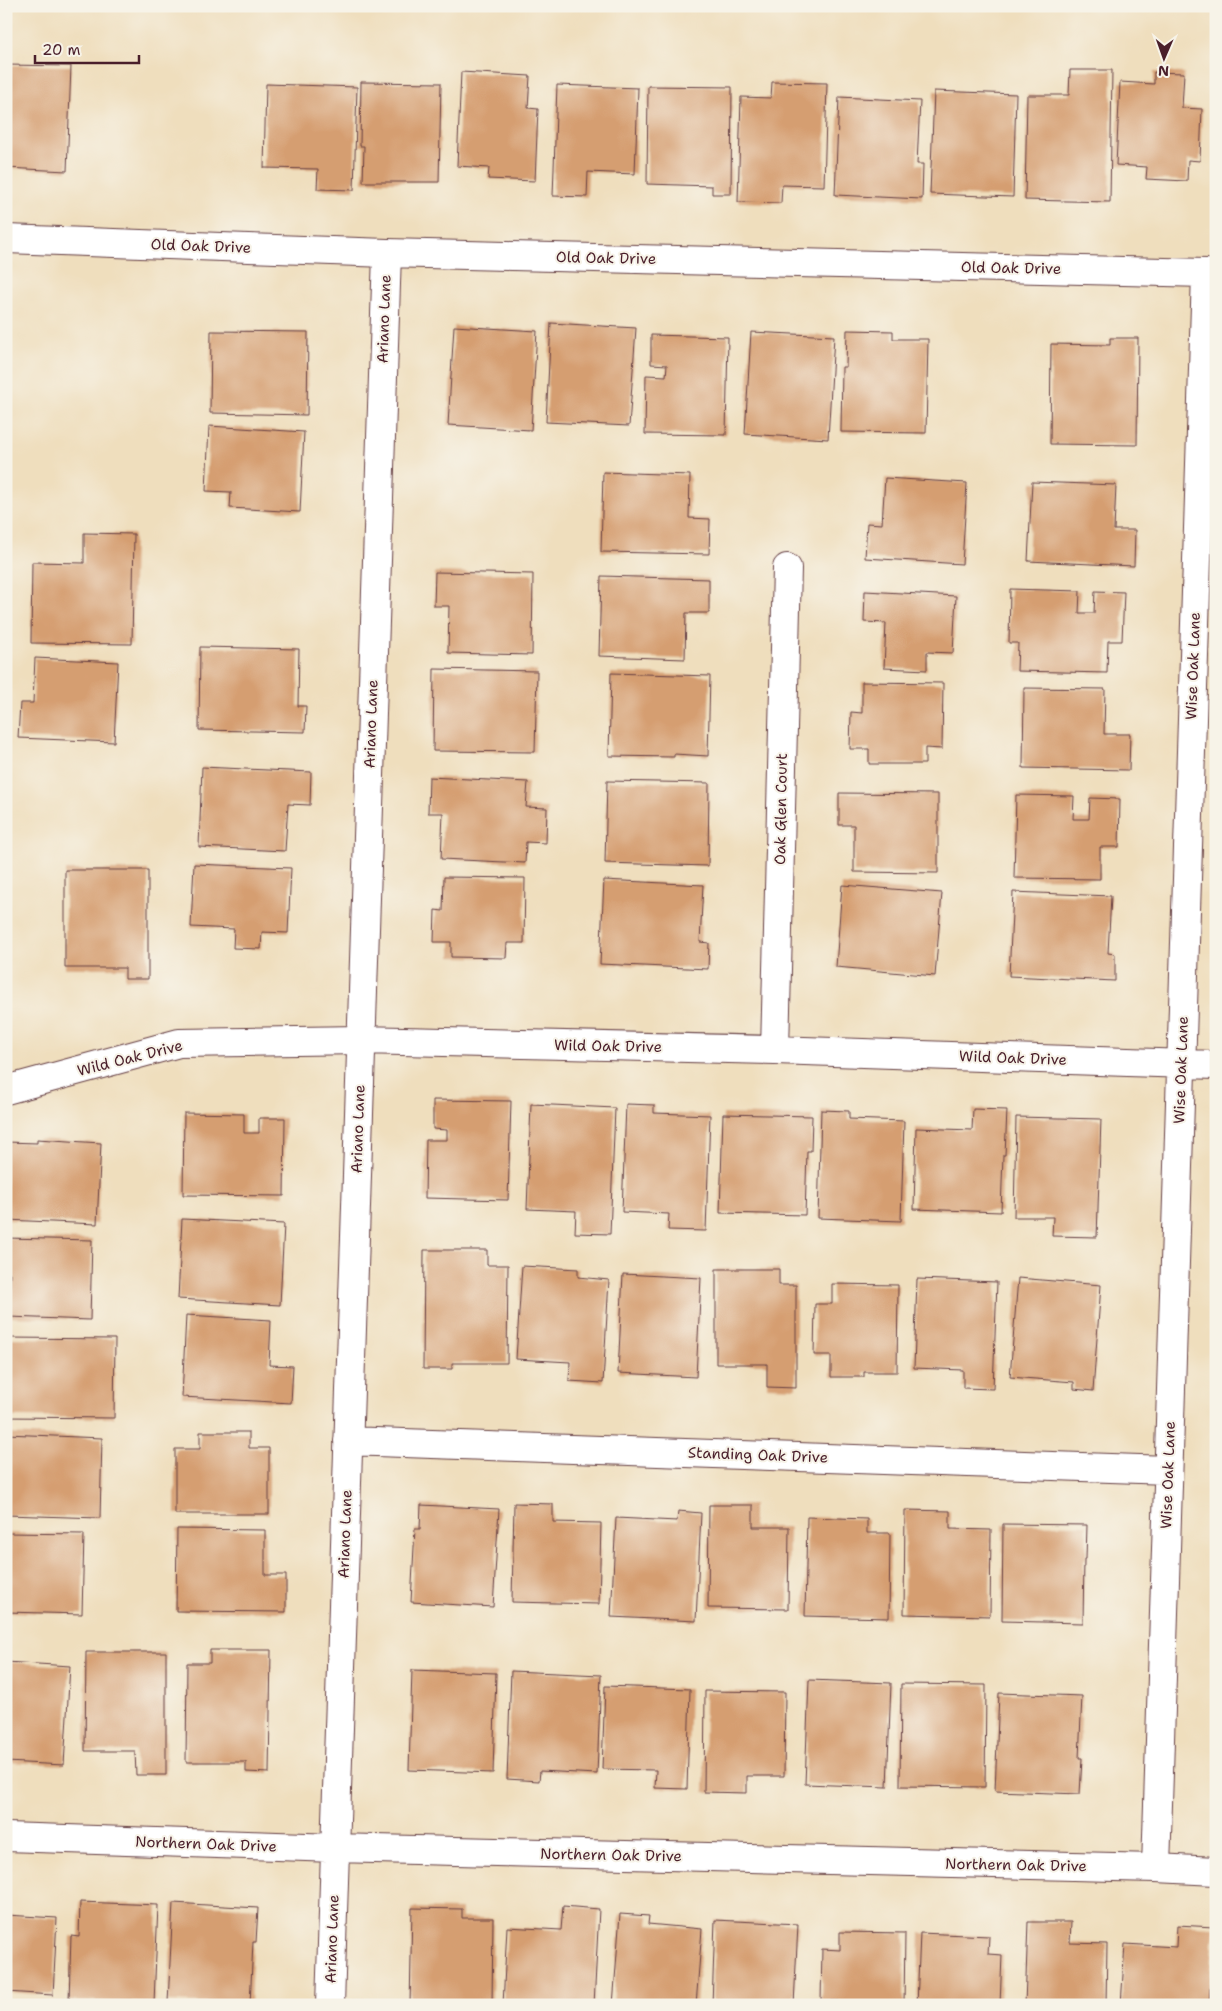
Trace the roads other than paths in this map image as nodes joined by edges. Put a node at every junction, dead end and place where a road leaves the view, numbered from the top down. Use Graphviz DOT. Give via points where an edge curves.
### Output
graph roads {
  1 [pos="6,239"];
  2 [pos="387,253"];
  3 [pos="1206,272"];
  4 [pos="787,568"];
  5 [pos="361,1040"];
  6 [pos="775,1050"];
  7 [pos="1181,1064"];
  8 [pos="1216,1065"];
  9 [pos="6,1090"];
  10 [pos="348,1440"];
  11 [pos="1168,1470"];
  12 [pos="6,1837"];
  13 [pos="335,1848"];
  14 [pos="1156,1868"];
  15 [pos="1216,1871"];
  16 [pos="330,2005"];
  1 -- 2 [label="street, Old Oak Drive"];
  2 -- 3 [label="street, Old Oak Drive"];
  2 -- 5 [label="street, Ariano Lane"];
  3 -- 7 [label="street, Wise Oak Lane"];
  4 -- 6 [label="street, Oak Glen Court"];
  5 -- 6 [label="street, Wild Oak Drive"];
  5 -- 9 [label="street, Wild Oak Drive" via="179,1043"];
  5 -- 10 [label="street, Ariano Lane"];
  6 -- 7 [label="street, Wild Oak Drive"];
  7 -- 8 [label="street, Wild Oak Drive"];
  7 -- 11 [label="street, Wise Oak Lane"];
  10 -- 11 [label="street, Standing Oak Drive"];
  10 -- 13 [label="street, Ariano Lane"];
  11 -- 14 [label="street, Wise Oak Lane"];
  12 -- 13 [label="street, Northern Oak Drive"];
  13 -- 14 [label="street, Northern Oak Drive"];
  13 -- 16 [label="street, Ariano Lane"];
  14 -- 15 [label="street, Northern Oak Drive"];
}
